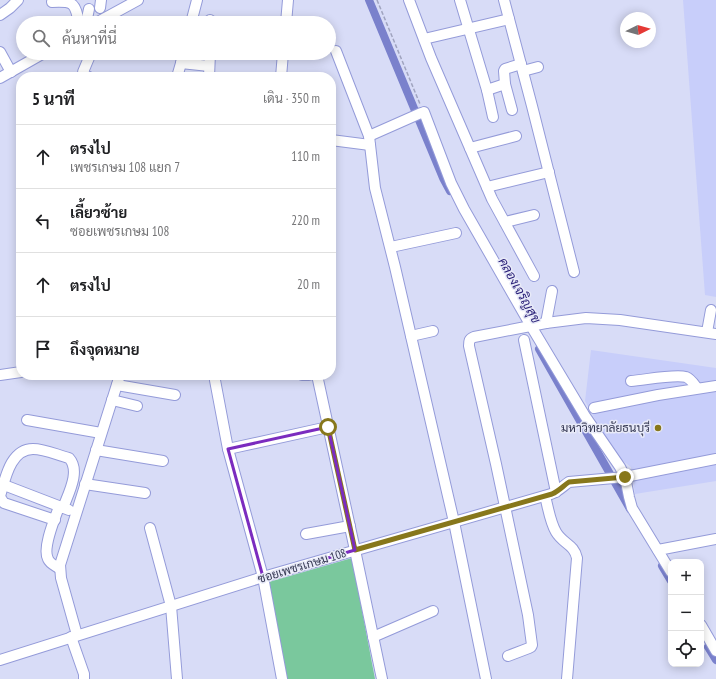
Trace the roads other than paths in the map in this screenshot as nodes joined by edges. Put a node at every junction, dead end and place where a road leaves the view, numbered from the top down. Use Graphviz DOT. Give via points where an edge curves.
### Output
graph roads {
  1 [pos="18,0"];
  2 [pos="138,0"];
  3 [pos="197,0"];
  4 [pos="288,0"];
  5 [pos="409,0"];
  6 [pos="460,0"];
  7 [pos="504,0"];
  8 [pos="52,2"];
  9 [pos="97,12"];
  10 [pos="0,15"];
  11 [pos="78,16"];
  12 [pos="193,16"];
  13 [pos="287,16"];
  14 [pos="510,19"];
  15 [pos="469,28"];
  16 [pos="424,39"];
  17 [pos="336,51"];
  18 [pos="0,52"];
  19 [pos="32,60"];
  20 [pos="88,60"];
  21 [pos="182,60"];
  22 [pos="209,60"];
  23 [pos="282,60"];
  24 [pos="181,63"];
  25 [pos="209,66"];
  26 [pos="522,67"];
  27 [pos="538,67"];
  28 [pos="11,72"];
  29 [pos="83,72"];
  30 [pos="178,72"];
  31 [pos="209,72"];
  32 [pos="281,72"];
  33 [pos="0,78"];
  34 [pos="505,84"];
  35 [pos="487,90"];
  36 [pos="512,110"];
  37 [pos="494,116"];
  38 [pos="516,136"];
  39 [pos="336,140"];
  40 [pos="370,141"];
  41 [pos="470,148"];
  42 [pos="549,172"];
  43 [pos="487,187"];
  44 [pos="534,216"];
  45 [pos="505,222"];
  46 [pos="456,233"];
  47 [pos="391,247"];
  48 [pos="574,272"];
  49 [pos="534,276"];
  50 [pos="552,291"];
  51 [pos="711,310"];
  52 [pos="546,323"];
  53 [pos="530,326"];
  54 [pos="433,331"];
  55 [pos="711,333"];
  56 [pos="411,336"];
  57 [pos="524,340"];
  58 [pos="16,372"];
  59 [pos="0,374"];
  60 [pos="118,380"];
  61 [pos="215,380"];
  62 [pos="318,380"];
  63 [pos="631,381"];
  64 [pos="716,386"];
  65 [pos="697,388"];
  66 [pos="175,395"];
  67 [pos="112,400"];
  68 [pos="137,406"];
  69 [pos="594,408"];
  70 [pos="28,420"];
  71 [pos="328,427"];
  72 [pos="101,433"];
  73 [pos="228,449"];
  74 [pos="96,450"];
  75 [pos="716,459"];
  76 [pos="162,461"];
  77 [pos="623,478"];
  78 [pos="85,484"];
  79 [pos="4,485"];
  80 [pos="556,492"];
  81 [pos="145,493"];
  82 [pos="0,496"];
  83 [pos="545,496"];
  84 [pos="61,507"];
  85 [pos="505,507"];
  86 [pos="76,513"];
  87 [pos="55,520"];
  88 [pos="454,522"];
  89 [pos="350,526"];
  90 [pos="150,528"];
  91 [pos="306,534"];
  92 [pos="716,538"];
  93 [pos="355,550"];
  94 [pos="658,550"];
  95 [pos="668,567"];
  96 [pos="60,569"];
  97 [pos="263,577"];
  98 [pos="171,606"];
  99 [pos="432,611"];
  100 [pos="704,630"];
  101 [pos="74,636"];
  102 [pos="373,637"];
  103 [pos="716,651"];
  104 [pos="508,656"];
  105 [pos="0,660"];
  106 [pos="84,679"];
  107 [pos="177,679"];
  108 [pos="282,679"];
  109 [pos="382,679"];
  110 [pos="486,679"];
  111 [pos="567,679"];
  1 -- 10 [label="street"];
  2 -- 9 [label="street"];
  3 -- 12 [label="street"];
  4 -- 13 [label="street"];
  5 -- 16 [label="street"];
  6 -- 15 [label="street"];
  7 -- 14 [label="street"];
  8 -- 11 [label="street" via="70,2"];
  14 -- 15 [label="street"];
  14 -- 26 [label="street"];
  15 -- 16 [label="street"];
  15 -- 35 [label="street"];
  16 -- 41 [label="street"];
  17 -- 40 [label="street"];
  18 -- 28 [label="street"];
  19 -- 28 [label="street"];
  20 -- 29 [label="street"];
  21 -- 24 [label="street"];
  22 -- 25 [label="street"];
  23 -- 32 [label="street"];
  24 -- 25 [label="street"];
  24 -- 30 [label="street"];
  25 -- 31 [label="street"];
  26 -- 27 [label="street"];
  26 -- 34 [label="street" via="505,69"];
  26 -- 42 [label="street"];
  28 -- 33 [label="street"];
  34 -- 35 [label="street"];
  34 -- 36 [label="street"];
  35 -- 37 [label="street"];
  38 -- 41 [label="street"];
  39 -- 40 [label="street"];
  40 -- 47 [label="street" via="375,188"];
  40 -- 53 [label="street" via="419,114 464,209"];
  41 -- 43 [label="street"];
  42 -- 43 [label="street"];
  42 -- 48 [label="street"];
  43 -- 45 [label="street"];
  44 -- 45 [label="street"];
  45 -- 49 [label="street"];
  46 -- 47 [label="street"];
  47 -- 56 [label="street"];
  50 -- 52 [label="street"];
  51 -- 55 [label="street"];
  52 -- 53 [label="street"];
  52 -- 55 [label="street" via="586,318 620,320"];
  53 -- 77 [label="street" via="585,416 613,456"];
  53 -- 85 [label="street" via="474,337 469,342"];
  54 -- 56 [label="street"];
  56 -- 88 [label="street"];
  57 -- 80 [label="street"];
  58 -- 59 [label="street"];
  60 -- 66 [label="street"];
  60 -- 67 [label="street"];
  61 -- 73 [label="street"];
  62 -- 71 [label="street"];
  63 -- 65 [label="street" via="686,377"];
  64 -- 65 [label="street"];
  65 -- 69 [label="street"];
  67 -- 68 [label="street"];
  67 -- 72 [label="street"];
  70 -- 72 [label="street"];
  71 -- 73 [label="street"];
  71 -- 89 [label="street"];
  72 -- 74 [label="street"];
  73 -- 97 [label="street"];
  74 -- 76 [label="street"];
  74 -- 78 [label="street"];
  75 -- 77 [label="street, ซอยเพชรเกษม 108"];
  77 -- 80 [label="street, ซอยเพชรเกษม 108" via="569,482"];
  77 -- 94 [label="street" via="632,508"];
  78 -- 81 [label="street"];
  78 -- 86 [label="street"];
  79 -- 82 [label="street"];
  79 -- 84 [label="street"];
  79 -- 84 [label="street" via="12,462 25,450 33,449 69,458 74,473"];
  80 -- 83 [label="street, ซอยเพชรเกษม 108"];
  82 -- 87 [label="street" via="4,503"];
  83 -- 85 [label="street, ซอยเพชรเกษม 108"];
  83 -- 111 [label="street" via="556,531 560,538 576,551 577,558"];
  84 -- 86 [label="street"];
  84 -- 87 [label="street"];
  85 -- 88 [label="street, ซอยเพชรเกษม 108"];
  85 -- 104 [label="street" via="532,645"];
  86 -- 96 [label="street"];
  87 -- 96 [label="street" via="48,539 47,558"];
  88 -- 93 [label="street, ซอยเพชรเกษม 108"];
  88 -- 110 [label="street"];
  89 -- 91 [label="street"];
  89 -- 93 [label="street"];
  90 -- 98 [label="street"];
  92 -- 94 [label="street"];
  93 -- 97 [label="street, ซอยเพชรเกษม 108"];
  93 -- 102 [label="street"];
  94 -- 95 [label="street"];
  96 -- 101 [label="street"];
  97 -- 98 [label="street, ซอยเพชรเกษม 108"];
  97 -- 108 [label="street"];
  98 -- 101 [label="street, ซอยเพชรเกษม 108"];
  98 -- 107 [label="street"];
  99 -- 102 [label="street"];
  100 -- 103 [label="street"];
  101 -- 105 [label="street, ซอยเพชรเกษม 108"];
  101 -- 106 [label="street"];
  102 -- 109 [label="street"];
}
